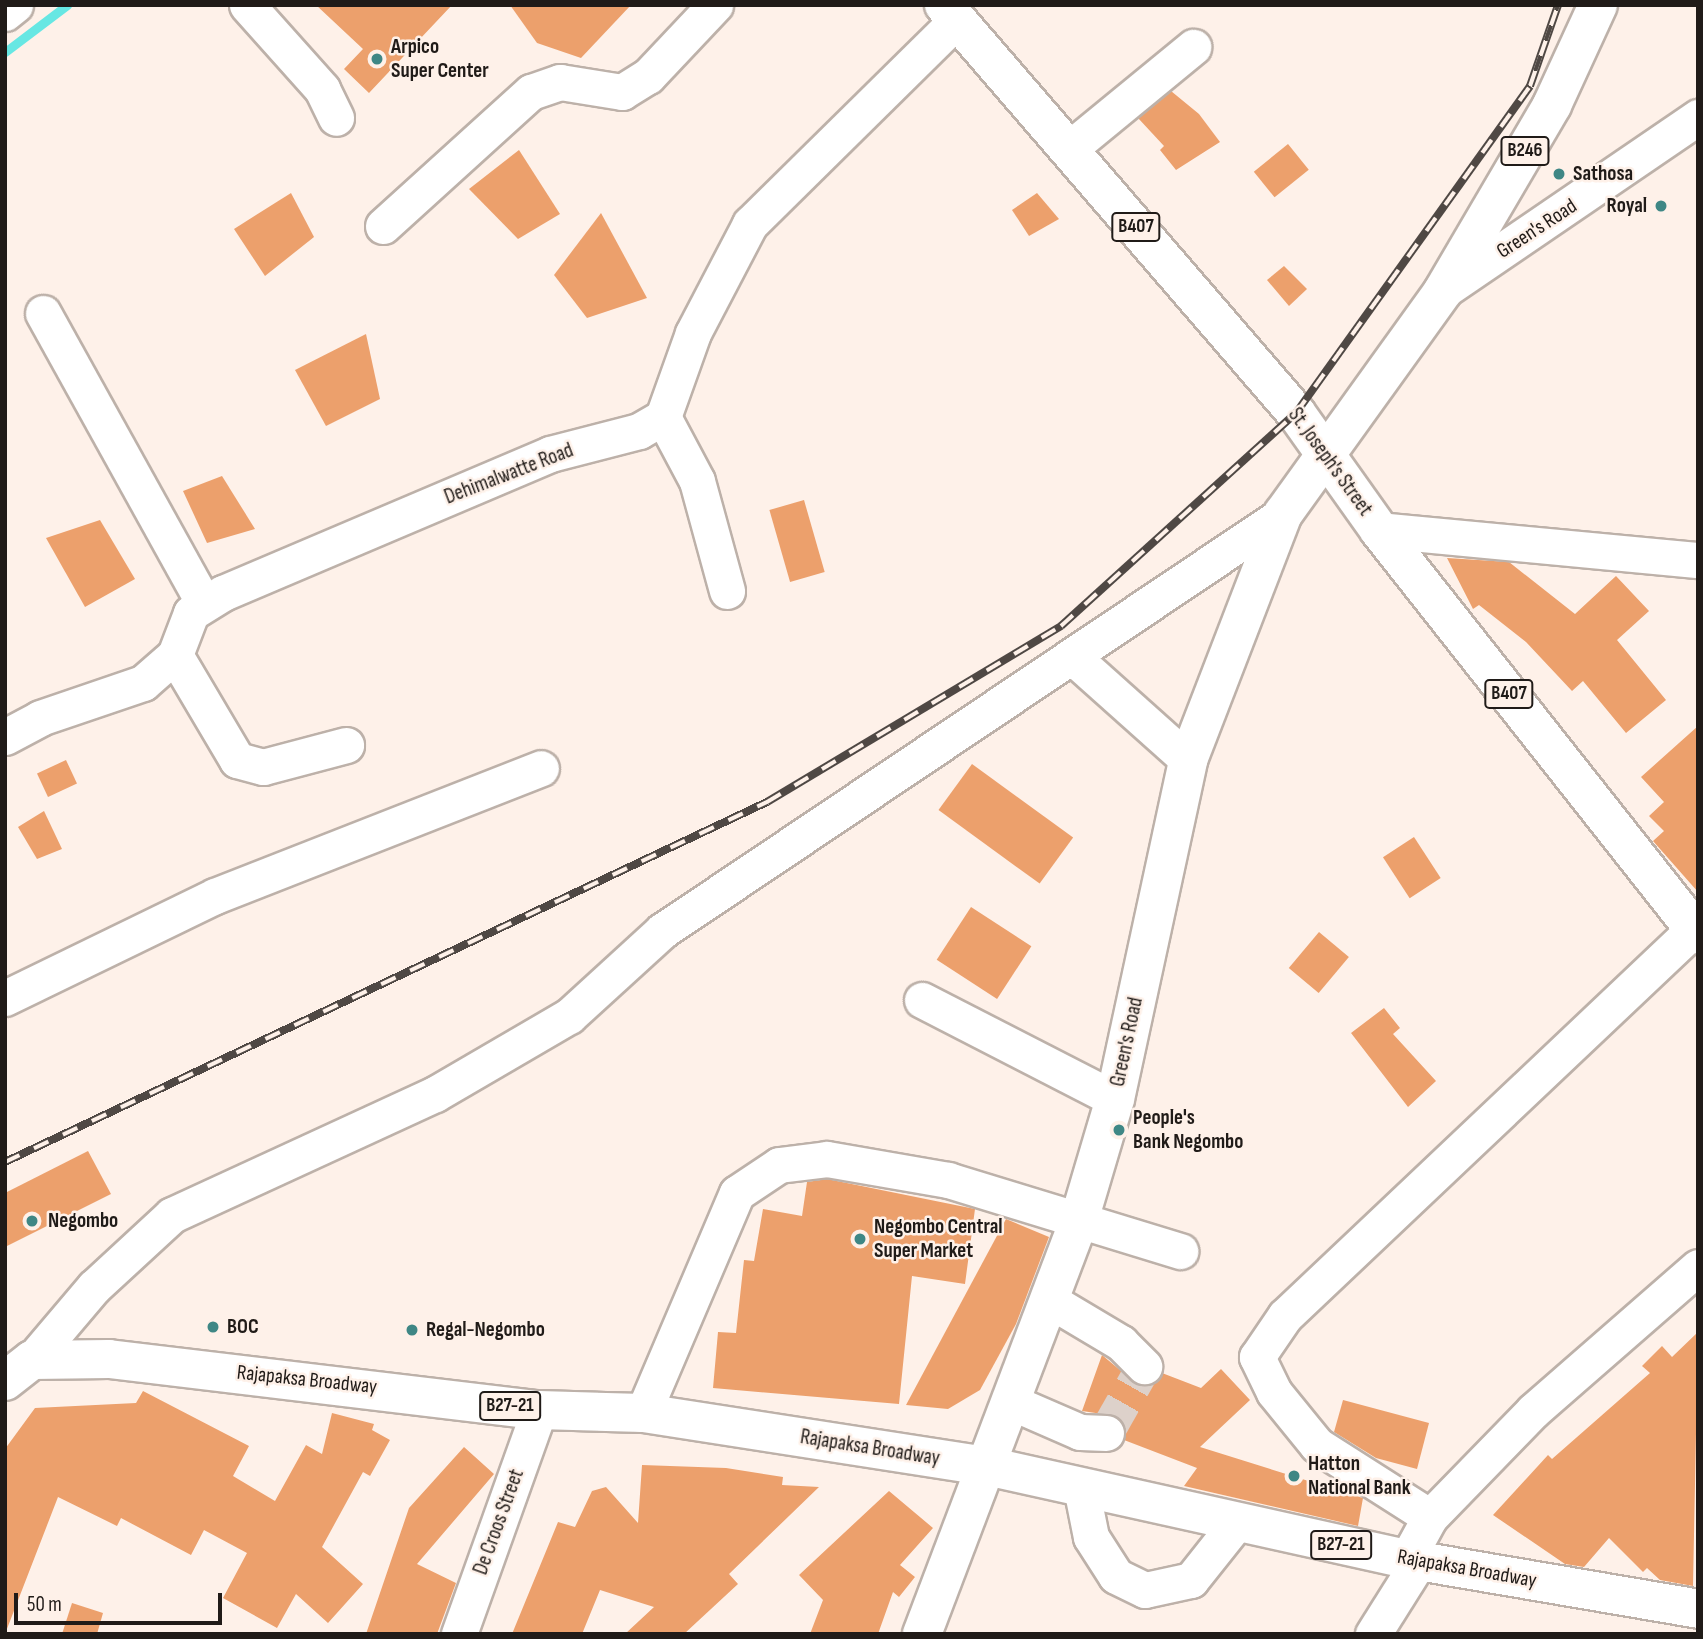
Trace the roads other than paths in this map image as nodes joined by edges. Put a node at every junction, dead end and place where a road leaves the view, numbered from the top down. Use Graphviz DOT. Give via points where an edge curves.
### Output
graph roads {
  1 [pos="247,5"];
  2 [pos="715,5"];
  3 [pos="1598,5"];
  4 [pos="951,13"];
  5 [pos="1193,47"];
  6 [pos="336,117"];
  7 [pos="1698,117"];
  8 [pos="1069,149"];
  9 [pos="383,226"];
  10 [pos="1443,291"];
  11 [pos="43,313"];
  12 [pos="663,416"];
  13 [pos="1324,453"];
  14 [pos="1283,514"];
  15 [pos="1379,530"];
  16 [pos="1698,560"];
  17 [pos="727,591"];
  18 [pos="204,603"];
  19 [pos="175,655"];
  20 [pos="1075,659"];
  21 [pos="5,737"];
  22 [pos="346,745"];
  23 [pos="1188,760"];
  24 [pos="541,768"];
  25 [pos="1696,931"];
  26 [pos="5,998"];
  27 [pos="922,1000"];
  28 [pos="1115,1099"];
  29 [pos="1080,1217"];
  30 [pos="1180,1251"];
  31 [pos="1698,1267"];
  32 [pos="1049,1300"];
  33 [pos="1144,1366"];
  34 [pos="19,1370"];
  35 [pos="1011,1402"];
  36 [pos="539,1410"];
  37 [pos="643,1413"];
  38 [pos="1106,1433"];
  39 [pos="988,1466"];
  40 [pos="1081,1487"];
  41 [pos="1430,1517"];
  42 [pos="1237,1522"];
  43 [pos="1413,1560"];
  44 [pos="1698,1609"];
  45 [pos="459,1634"];
  46 [pos="922,1634"];
  47 [pos="1373,1634"];
  1 -- 6 [label="street" via="322,89"];
  2 -- 9 [label="street" via="648,76 622,92 560,82 531,92"];
  3 -- 10 [label="main road, B246" via="1552,105"];
  4 -- 8 [label="main road, St. Joseph's Street / B407"];
  4 -- 12 [label="street" via="750,224 693,333"];
  5 -- 8 [label="street"];
  7 -- 10 [label="street, Green's Road"];
  8 -- 13 [label="main road, St. Joseph's Street / B407"];
  10 -- 13 [label="main road, B246"];
  11 -- 18 [label="street"];
  12 -- 17 [label="street" via="697,481"];
  12 -- 18 [label="street, Dehimalwatte Road" via="639,431 550,454"];
  13 -- 14 [label="main road, Green's Road"];
  13 -- 15 [label="main road, St. Joseph's Street / B407"];
  14 -- 20 [label="street"];
  14 -- 23 [label="main road, Green's Road"];
  15 -- 16 [label="street"];
  15 -- 25 [label="main road, St. Joseph's Street / B407"];
  18 -- 19 [label="street" via="191,614"];
  19 -- 21 [label="street" via="143,683 40,718"];
  19 -- 22 [label="street" via="237,760 263,767"];
  20 -- 23 [label="street"];
  20 -- 34 [label="street" via="662,931 569,1016 435,1094 172,1215 94,1287"];
  23 -- 28 [label="main road, Green's Road"];
  24 -- 26 [label="street" via="215,896"];
  25 -- 41 [label="street" via="1285,1316 1257,1357 1275,1392 1317,1445"];
  27 -- 28 [label="street"];
  28 -- 29 [label="main road, Green's Road"];
  29 -- 30 [label="street"];
  29 -- 32 [label="main road, Green's Road"];
  29 -- 37 [label="street" via="935,1177 827,1159 779,1165 737,1193"];
  31 -- 41 [label="street" via="1533,1411"];
  32 -- 33 [label="street" via="1121,1343"];
  32 -- 35 [label="main road, Green's Road"];
  34 -- 36 [label="main road, Rajapaksa Broadway / B27-21" via="109,1359"];
  35 -- 38 [label="street" via="1080,1432"];
  35 -- 39 [label="main road, Green's Road"];
  36 -- 37 [label="main road, Rajapaksa Broadway / B27-21"];
  36 -- 45 [label="street, De Croos Street"];
  37 -- 39 [label="main road, Rajapaksa Broadway / B27-21"];
  39 -- 40 [label="main road, Rajapaksa Broadway / B27-21"];
  39 -- 46 [label="main road, Green's Road"];
  40 -- 42 [label="main road, Rajapaksa Broadway / B27-21"];
  40 -- 42 [label="street" via="1091,1537 1116,1576 1145,1590 1191,1580"];
  41 -- 43 [label="street"];
  42 -- 43 [label="main road, Rajapaksa Broadway / B27-21"];
  43 -- 44 [label="main road, Rajapaksa Broadway / B27-21"];
  43 -- 47 [label="street"];
}
